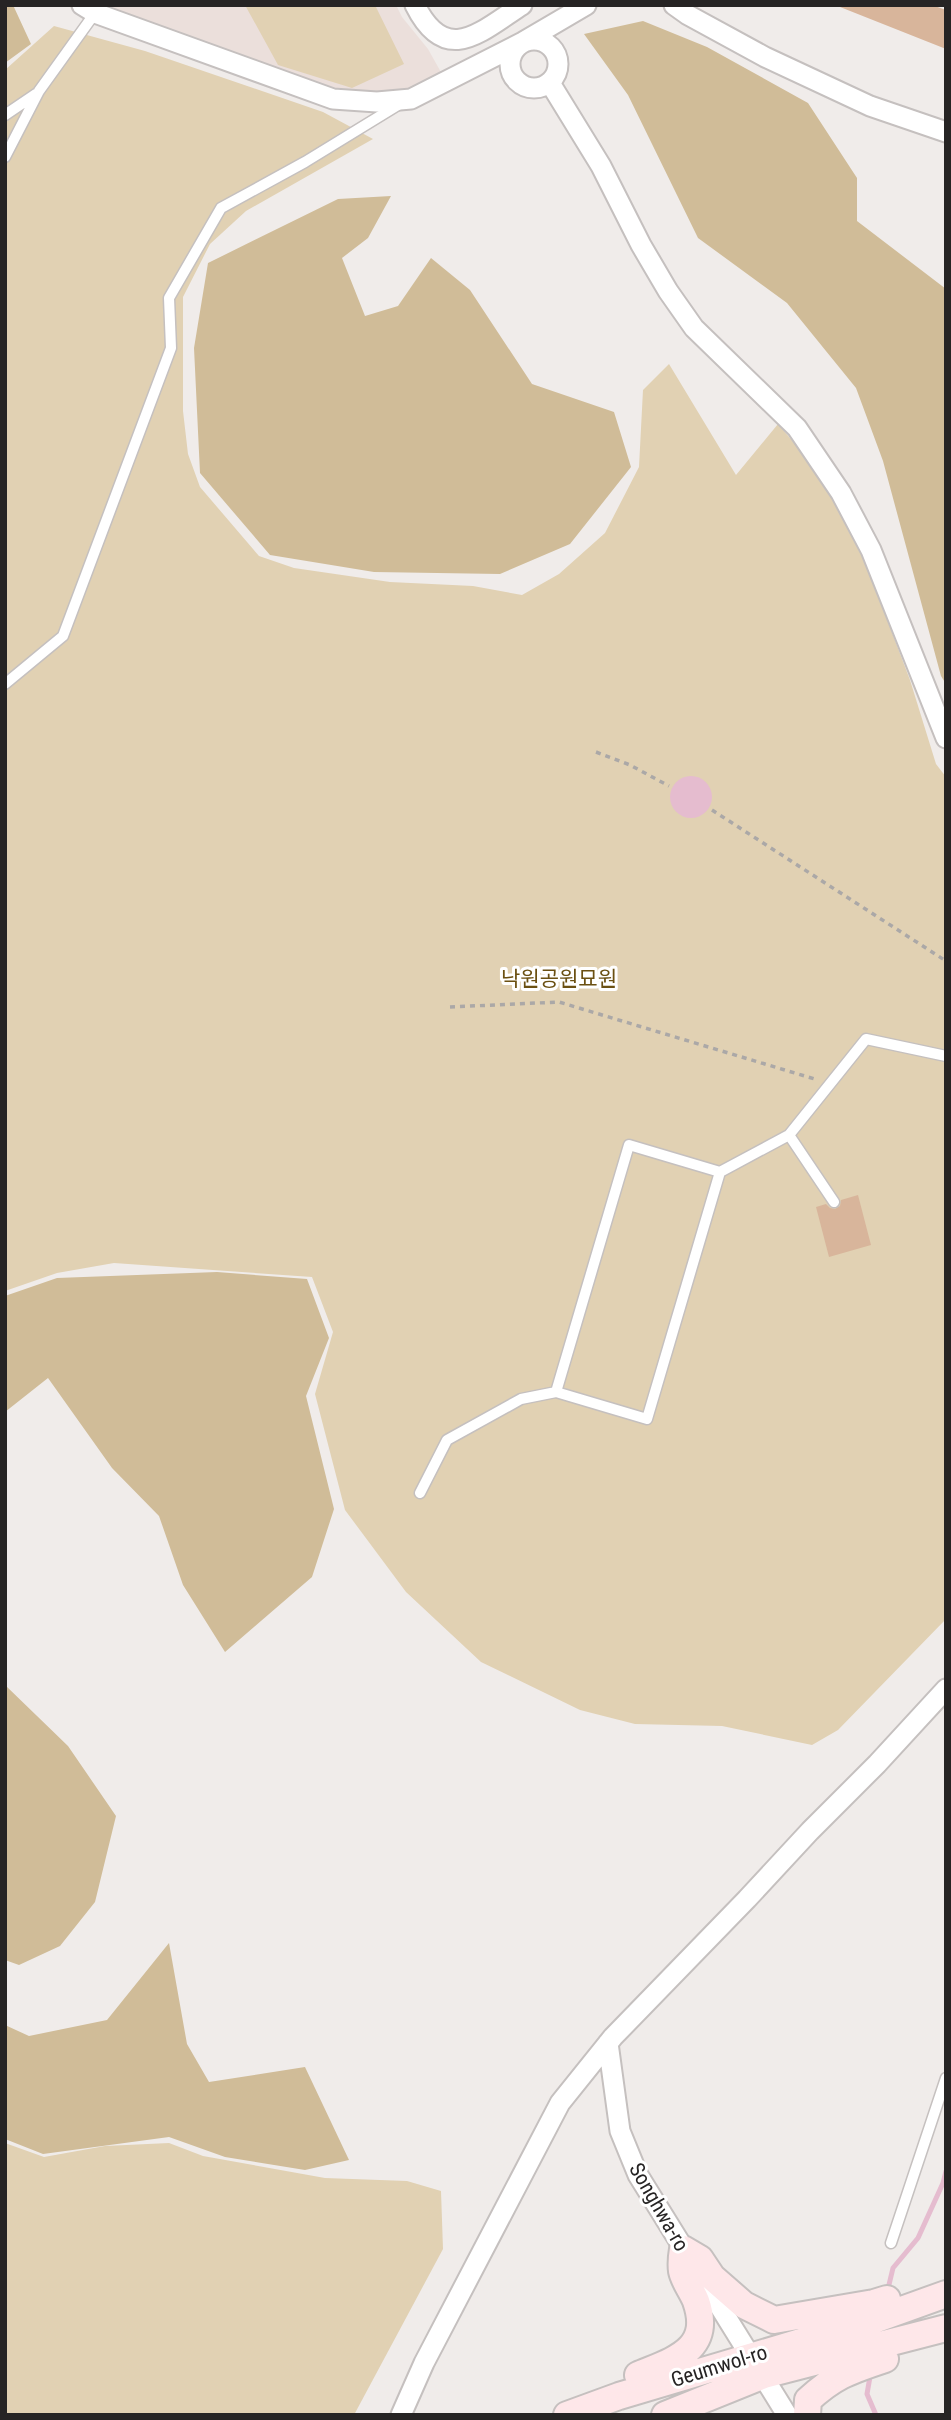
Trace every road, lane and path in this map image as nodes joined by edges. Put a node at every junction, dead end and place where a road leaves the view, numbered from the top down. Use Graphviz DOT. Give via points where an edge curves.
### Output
graph roads {
  1 [pos="415,5"];
  2 [pos="522,5"];
  3 [pos="586,5"];
  4 [pos="674,5"];
  5 [pos="88,9"];
  6 [pos="523,42"];
  7 [pos="550,83"];
  8 [pos="39,91"];
  9 [pos="411,99"];
  10 [pos="5,115"];
  11 [pos="946,132"];
  12 [pos="5,158"];
  13 [pos="5,684"];
  14 [pos="946,738"];
  15 [pos="596,752"];
  16 [pos="669,786"];
  17 [pos="712,810"];
  18 [pos="946,961"];
  19 [pos="450,1007"];
  20 [pos="946,1056"];
  21 [pos="830,1083"];
  22 [pos="789,1135"];
  23 [pos="720,1172"];
  24 [pos="834,1202"];
  25 [pos="556,1392"];
  26 [pos="420,1493"];
  27 [pos="946,1689"];
  28 [pos="608,2043"];
  29 [pos="946,2078"];
  30 [pos="891,2242"];
  31 [pos="682,2249"];
  32 [pos="937,2297"];
  33 [pos="872,2312"];
  34 [pos="946,2328"];
  35 [pos="862,2358"];
  36 [pos="757,2365"];
  37 [pos="619,2396"];
  38 [pos="401,2415"];
  39 [pos="567,2415"];
  40 [pos="666,2415"];
  41 [pos="787,2415"];
  42 [pos="807,2415"];
  1 -- 2 [label="street" via="428,28 450,40 479,33"];
  3 -- 6 [label="street"];
  4 -- 11 [label="street" via="765,57 859,101"];
  5 -- 8 [label="lane"];
  5 -- 9 [label="street" via="333,99"];
  6 -- 7 [label="street" via="540,40 555,50 558,68"];
  6 -- 7 [label="street" via="510,62 514,77 527,87"];
  6 -- 9 [label="street"];
  7 -- 14 [label="street" via="668,291 694,328 797,428 846,501 871,551"];
  8 -- 10 [label="lane"];
  8 -- 12 [label="lane"];
  9 -- 13 [label="lane" via="221,208 169,298 172,348 63,636"];
  15 -- 16 [label="path"];
  17 -- 18 [label="path"];
  19 -- 21 [label="path" via="559,1002"];
  20 -- 21 [label="lane" via="866,1039"];
  21 -- 22 [label="lane"];
  22 -- 23 [label="lane"];
  22 -- 24 [label="lane"];
  23 -- 25 [label="lane" via="647,1419"];
  23 -- 25 [label="lane" via="629,1145"];
  25 -- 26 [label="lane" via="521,1399 447,1440"];
  27 -- 28 [label="street"];
  28 -- 31 [label="street, Songhwa-ro" via="620,2131 638,2175"];
  28 -- 38 [label="street" via="560,2103 429,2352"];
  29 -- 30 [label="lane"];
  31 -- 33 [label="main road" via="699,2259 744,2305 774,2320"];
  31 -- 36 [label="street, Songhwa-ro"];
  31 -- 37 [label="main road" via="682,2270 697,2303 700,2329 696,2341 689,2351 636,2376"];
  32 -- 33 [label="main road"];
  33 -- 36 [label="main road, Geumwol-ro"];
  34 -- 35 [label="main road" via="913,2335"];
  35 -- 36 [label="main road, Geumwol-ro"];
  35 -- 42 [label="main road" via="807,2400"];
  36 -- 37 [label="main road, Geumwol-ro"];
  36 -- 40 [label="main road, Geumwol-ro"];
  36 -- 41 [label="street, Songhwa-ro"];
  37 -- 39 [label="main road, Geumwol-ro"];
}
